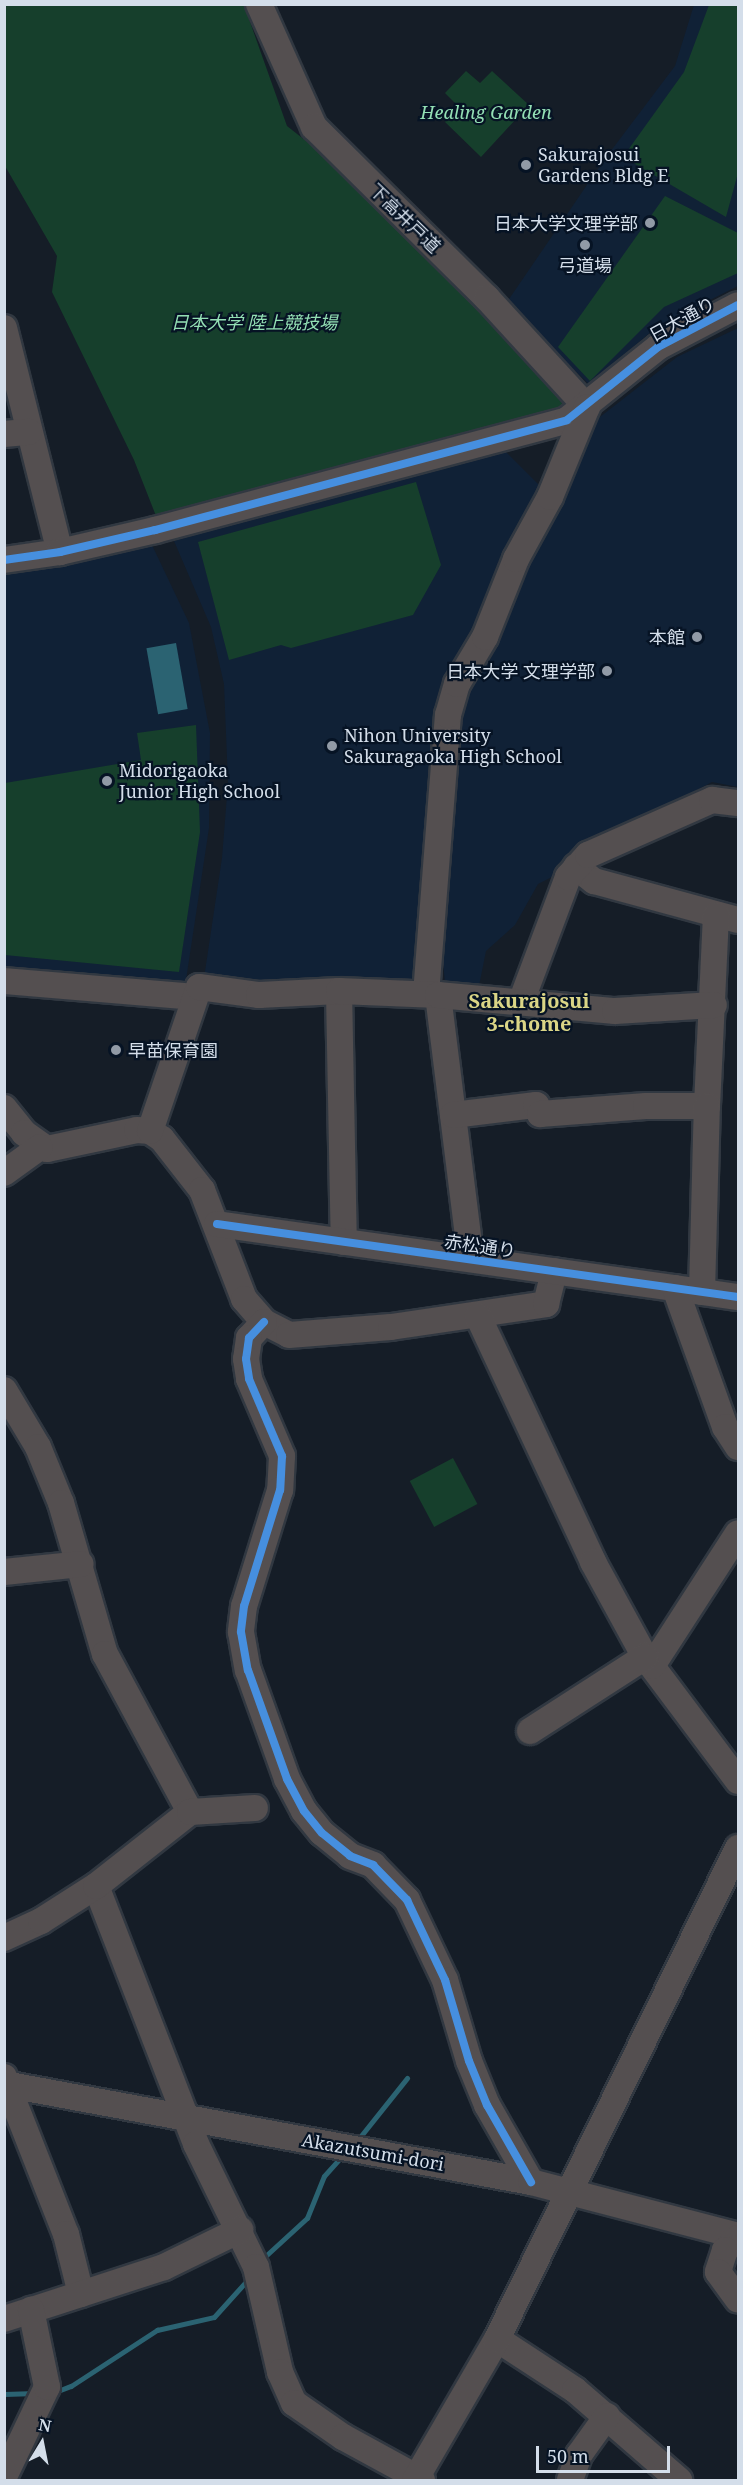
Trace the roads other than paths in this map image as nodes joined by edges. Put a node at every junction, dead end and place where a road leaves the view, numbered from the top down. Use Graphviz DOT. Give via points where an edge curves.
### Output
graph roads {
  1 [pos="259,4"];
  2 [pos="738,305"];
  3 [pos="4,328"];
  4 [pos="587,407"];
  5 [pos="16,433"];
  6 [pos="60,552"];
  7 [pos="4,560"];
  8 [pos="738,803"];
  9 [pos="576,867"];
  10 [pos="727,917"];
  11 [pos="4,981"];
  12 [pos="339,991"];
  13 [pos="432,995"];
  14 [pos="194,997"];
  15 [pos="521,1002"];
  16 [pos="714,1005"];
  17 [pos="707,1106"];
  18 [pos="4,1108"];
  19 [pos="453,1115"];
  20 [pos="150,1131"];
  21 [pos="40,1147"];
  22 [pos="4,1173"];
  23 [pos="217,1224"];
  24 [pos="344,1242"];
  25 [pos="471,1259"];
  26 [pos="554,1271"];
  27 [pos="675,1288"];
  28 [pos="702,1292"];
  29 [pos="738,1297"];
  30 [pos="478,1316"];
  31 [pos="264,1322"];
  32 [pos="4,1390"];
  33 [pos="738,1447"];
  34 [pos="738,1533"];
  35 [pos="81,1564"];
  36 [pos="4,1572"];
  37 [pos="649,1661"];
  38 [pos="531,1731"];
  39 [pos="738,1781"];
  40 [pos="255,1808"];
  41 [pos="190,1812"];
  42 [pos="738,1848"];
  43 [pos="96,1886"];
  44 [pos="4,1938"];
  45 [pos="5,2082"];
  46 [pos="184,2117"];
  47 [pos="531,2182"];
  48 [pos="570,2191"];
  49 [pos="240,2230"];
  50 [pos="738,2237"];
  51 [pos="81,2294"];
  52 [pos="738,2300"];
  53 [pos="31,2310"];
  54 [pos="4,2319"];
  55 [pos="497,2339"];
  56 [pos="608,2416"];
  57 [pos="578,2476"];
  58 [pos="4,2477"];
  59 [pos="418,2479"];
  60 [pos="679,2481"];
  1 -- 4 [label="street, 下高井戸道" via="314,127 487,298"];
  2 -- 4 [label="street, 日大通り" via="658,347"];
  3 -- 5 [label="street"];
  4 -- 6 [label="street" via="556,423"];
  4 -- 13 [label="street" via="550,497 516,559 485,637 457,684 448,715"];
  5 -- 6 [label="street"];
  6 -- 7 [label="street"];
  8 -- 9 [label="street" via="712,800 588,855"];
  9 -- 10 [label="street" via="594,881"];
  9 -- 15 [label="street" via="568,877"];
  10 -- 16 [label="street"];
  11 -- 14 [label="street"];
  12 -- 13 [label="street"];
  12 -- 14 [label="street" via="259,995 199,987"];
  12 -- 24 [label="street"];
  13 -- 15 [label="street"];
  13 -- 19 [label="street"];
  14 -- 20 [label="street"];
  15 -- 16 [label="street" via="615,1011"];
  16 -- 17 [label="street"];
  17 -- 19 [label="street" via="540,1114 536,1105"];
  17 -- 28 [label="street"];
  18 -- 21 [label="street"];
  19 -- 25 [label="street"];
  20 -- 21 [label="street" via="125,1131 58,1148"];
  20 -- 23 [label="street" via="190,1171"];
  21 -- 22 [label="street"];
  23 -- 24 [label="street, 赤松通り"];
  23 -- 31 [label="street" via="244,1299"];
  24 -- 25 [label="street, 赤松通り"];
  25 -- 26 [label="street, 赤松通り"];
  26 -- 27 [label="street, 赤松通り"];
  26 -- 30 [label="street" via="546,1304"];
  27 -- 28 [label="street, 赤松通り"];
  27 -- 33 [label="street" via="725,1427"];
  28 -- 29 [label="street, 赤松通り"];
  30 -- 31 [label="street" via="289,1335"];
  30 -- 37 [label="street" via="480,1328 593,1562"];
  31 -- 47 [label="street" via="249,1338 246,1359 249,1379 282,1456 280,1490 244,1606 241,1632 248,1670 287,1779 304,1811 322,1833 350,1856 373,1865 407,1900 445,1980 469,2061 487,2104"];
  32 -- 35 [label="street" via="39,1447"];
  34 -- 37 [label="street"];
  35 -- 36 [label="street"];
  35 -- 41 [label="street" via="105,1654"];
  37 -- 38 [label="street"];
  37 -- 39 [label="street"];
  40 -- 41 [label="street"];
  41 -- 43 [label="street"];
  42 -- 48 [label="street"];
  43 -- 44 [label="street" via="41,1921"];
  43 -- 46 [label="street"];
  45 -- 46 [label="street, Akazutsumi-dori"];
  45 -- 51 [label="street" via="66,2234"];
  46 -- 47 [label="street, Akazutsumi-dori"];
  46 -- 49 [label="street"];
  47 -- 48 [label="street, Akazutsumi-dori"];
  48 -- 50 [label="street, Akazutsumi-dori"];
  48 -- 55 [label="street"];
  49 -- 51 [label="street" via="165,2267"];
  49 -- 59 [label="street" via="257,2275 279,2372 294,2403 343,2437"];
  50 -- 52 [label="street" via="725,2250 718,2272"];
  51 -- 53 [label="street"];
  53 -- 54 [label="street"];
  53 -- 58 [label="street" via="43,2396"];
  55 -- 56 [label="street"];
  55 -- 59 [label="street"];
  56 -- 57 [label="street"];
  56 -- 60 [label="street"];
}
